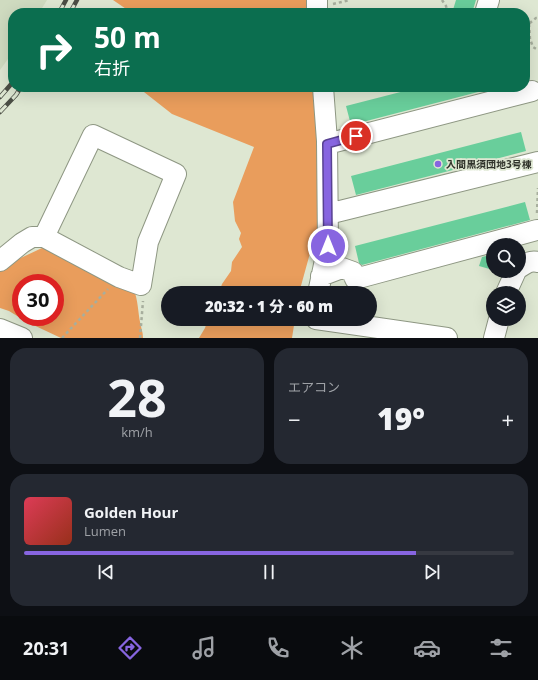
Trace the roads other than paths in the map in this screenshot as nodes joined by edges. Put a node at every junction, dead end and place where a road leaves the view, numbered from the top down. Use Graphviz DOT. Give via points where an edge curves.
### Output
graph roads {
  1 [pos="324,92"];
  2 [pos="528,92"];
  3 [pos="327,144"];
  4 [pos="538,162"];
  5 [pos="328,214"];
  6 [pos="536,230"];
  7 [pos="44,237"];
  8 [pos="511,238"];
  9 [pos="486,246"];
  10 [pos="0,261"];
  11 [pos="538,262"];
  12 [pos="526,264"];
  13 [pos="320,285"];
  14 [pos="364,326"];
  15 [pos="497,326"];
  16 [pos="0,329"];
  17 [pos="22,338"];
  18 [pos="446,338"];
  19 [pos="494,338"];
  1 -- 3 [label="street"];
  2 -- 3 [label="street"];
  3 -- 5 [label="street"];
  4 -- 5 [label="street"];
  5 -- 13 [label="street" via="328,246"];
  6 -- 8 [label="street"];
  7 -- 7 [label="street" via="93,135 176,174 148,242 141,285 119,277"];
  7 -- 10 [label="street" via="32,237"];
  9 -- 13 [label="street" via="356,279 353,272 342,268"];
  11 -- 12 [label="street"];
  14 -- 18 [label="street"];
  15 -- 19 [label="street"];
  16 -- 17 [label="street"];
}
